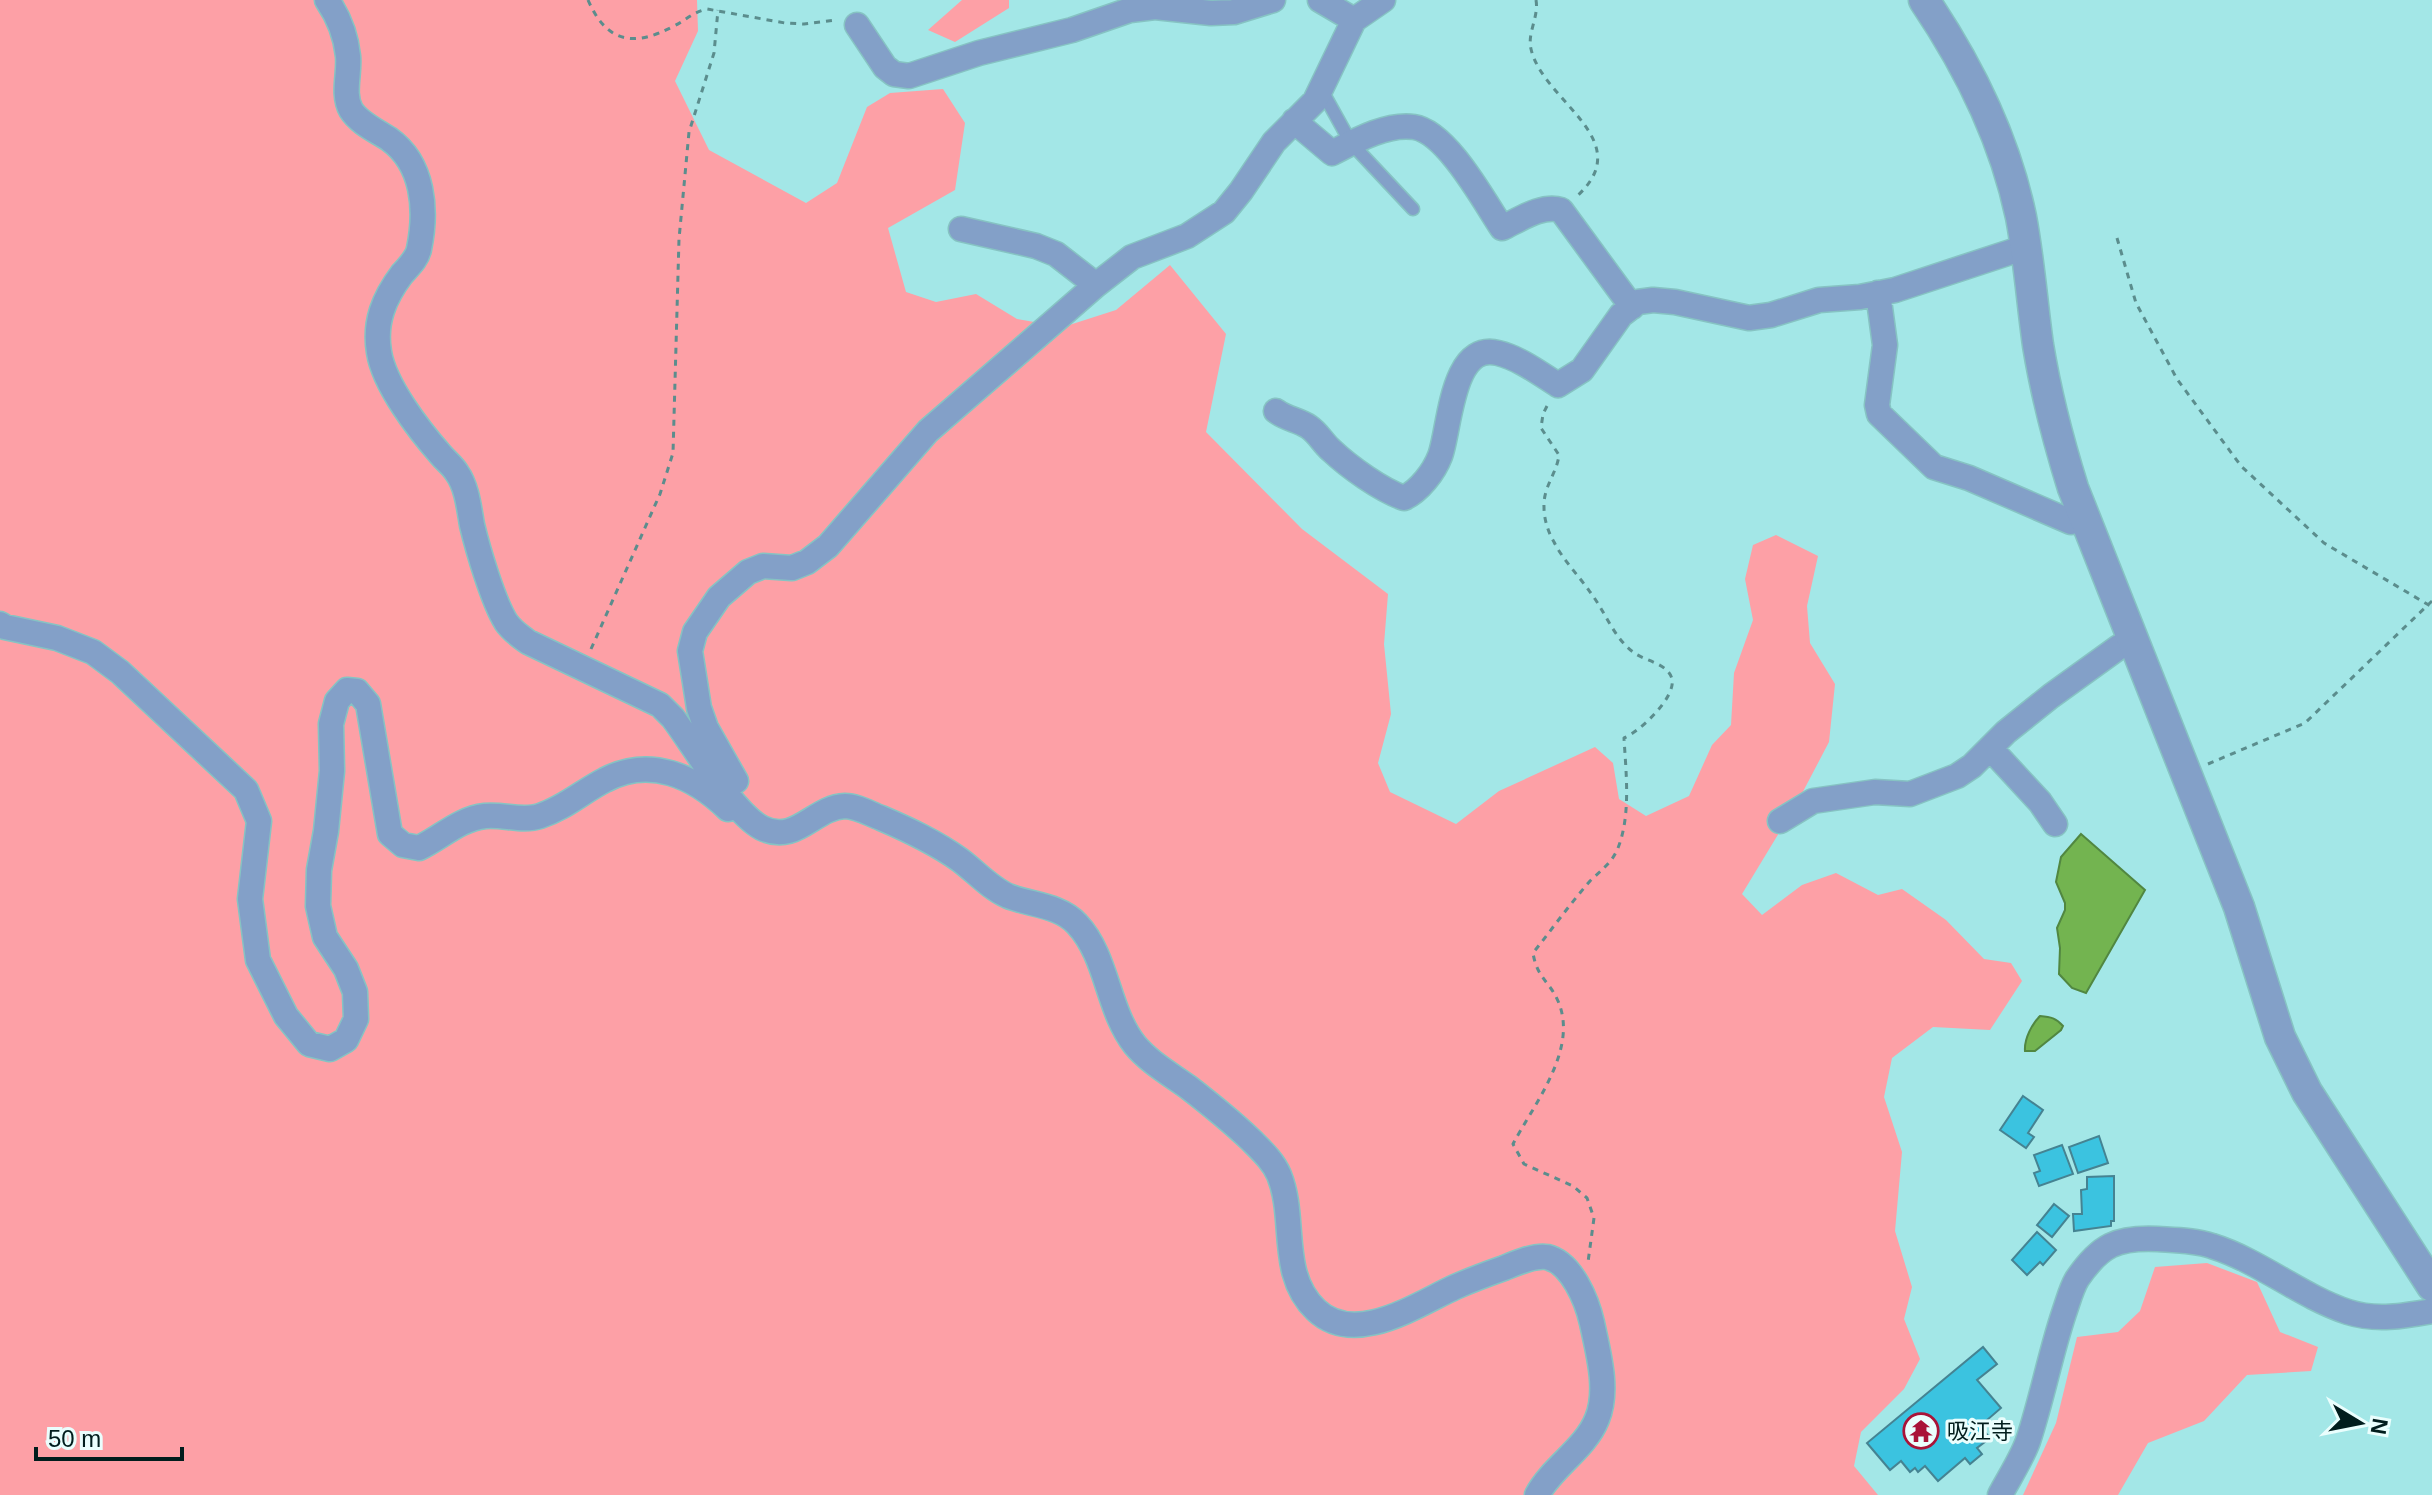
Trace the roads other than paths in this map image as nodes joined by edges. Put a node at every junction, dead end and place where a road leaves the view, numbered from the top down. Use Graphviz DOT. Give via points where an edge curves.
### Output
graph roads {
  1 [pos="327,0"];
  2 [pos="1273,0"];
  3 [pos="1320,0"];
  4 [pos="1383,0"];
  5 [pos="1924,0"];
  6 [pos="1354,20"];
  7 [pos="857,25"];
  8 [pos="1321,89"];
  9 [pos="1294,121"];
  10 [pos="1351,143"];
  11 [pos="1413,209"];
  12 [pos="961,229"];
  13 [pos="2026,247"];
  14 [pos="1096,285"];
  15 [pos="1878,293"];
  16 [pos="1632,307"];
  17 [pos="1276,411"];
  18 [pos="2084,516"];
  19 [pos="0,624"];
  20 [pos="2133,640"];
  21 [pos="1990,748"];
  22 [pos="740,811"];
  23 [pos="1780,821"];
  24 [pos="2055,824"];
  25 [pos="2432,1286"];
  26 [pos="2432,1311"];
  27 [pos="1537,1495"];
  28 [pos="2000,1495"];
  1 -- 22 [label="street" via="342,29 348,57 350,108 407,155 419,178 418,254 381,309 379,355 392,387 457,473 505,620 528,642 660,705"];
  2 -- 7 [label="street" via="1234,12 1130,10 909,76 885,67"];
  3 -- 6 [label="street"];
  4 -- 6 [label="street"];
  5 -- 13 [label="street" via="1980,98 2004,162"];
  6 -- 8 [label="street"];
  8 -- 9 [label="street"];
  8 -- 10 [label="lane"];
  9 -- 10 [label="street" via="1332,153"];
  9 -- 14 [label="street" via="1224,212 1187,236 1132,257"];
  10 -- 11 [label="lane"];
  10 -- 16 [label="street" via="1391,129 1428,131 1475,186 1502,228 1538,212 1561,210"];
  12 -- 14 [label="street" via="1056,254"];
  13 -- 15 [label="street"];
  13 -- 18 [label="street" via="2054,429"];
  14 -- 22 [label="street" via="928,431 828,546 792,568 763,566 748,572 719,597 695,632 692,671 706,728 738,784"];
  15 -- 16 [label="street" via="1819,300 1749,318 1675,302 1653,300"];
  15 -- 18 [label="street" via="1885,345 1879,414 1934,467 2071,522"];
  16 -- 17 [label="street" via="1582,370 1558,385 1496,352 1484,351 1472,359 1448,408 1440,457 1404,498 1331,451 1313,429"];
  18 -- 20 [label="street"];
  19 -- 22 [label="street" via="93,652 246,790 259,821 250,899 258,960 286,1016 309,1044 319,1047 330,1049 346,1040 356,1019 355,992 325,937 318,906 332,771 331,724 337,701 347,690 357,691 368,704 390,834 403,845 419,848 459,822 484,816 541,816 629,770 657,768 684,777 728,810"];
  20 -- 21 [label="street" via="2051,696"];
  20 -- 25 [label="street" via="2239,907 2280,1037 2307,1092"];
  21 -- 23 [label="street" via="1957,776 1920,791 1813,801"];
  21 -- 24 [label="street"];
  22 -- 27 [label="street" via="764,829 780,833 847,806 866,812 930,840 1007,895 1075,921 1090,941 1133,1043 1217,1108 1269,1157 1280,1176 1293,1272 1318,1313 1353,1325 1388,1319 1520,1262 1545,1256 1562,1265 1584,1298 1602,1393 1598,1418 1586,1438"];
  26 -- 28 [label="street" via="2376,1317 2350,1313 2210,1245 2118,1241 2089,1262 2075,1283 2027,1444"];
}
